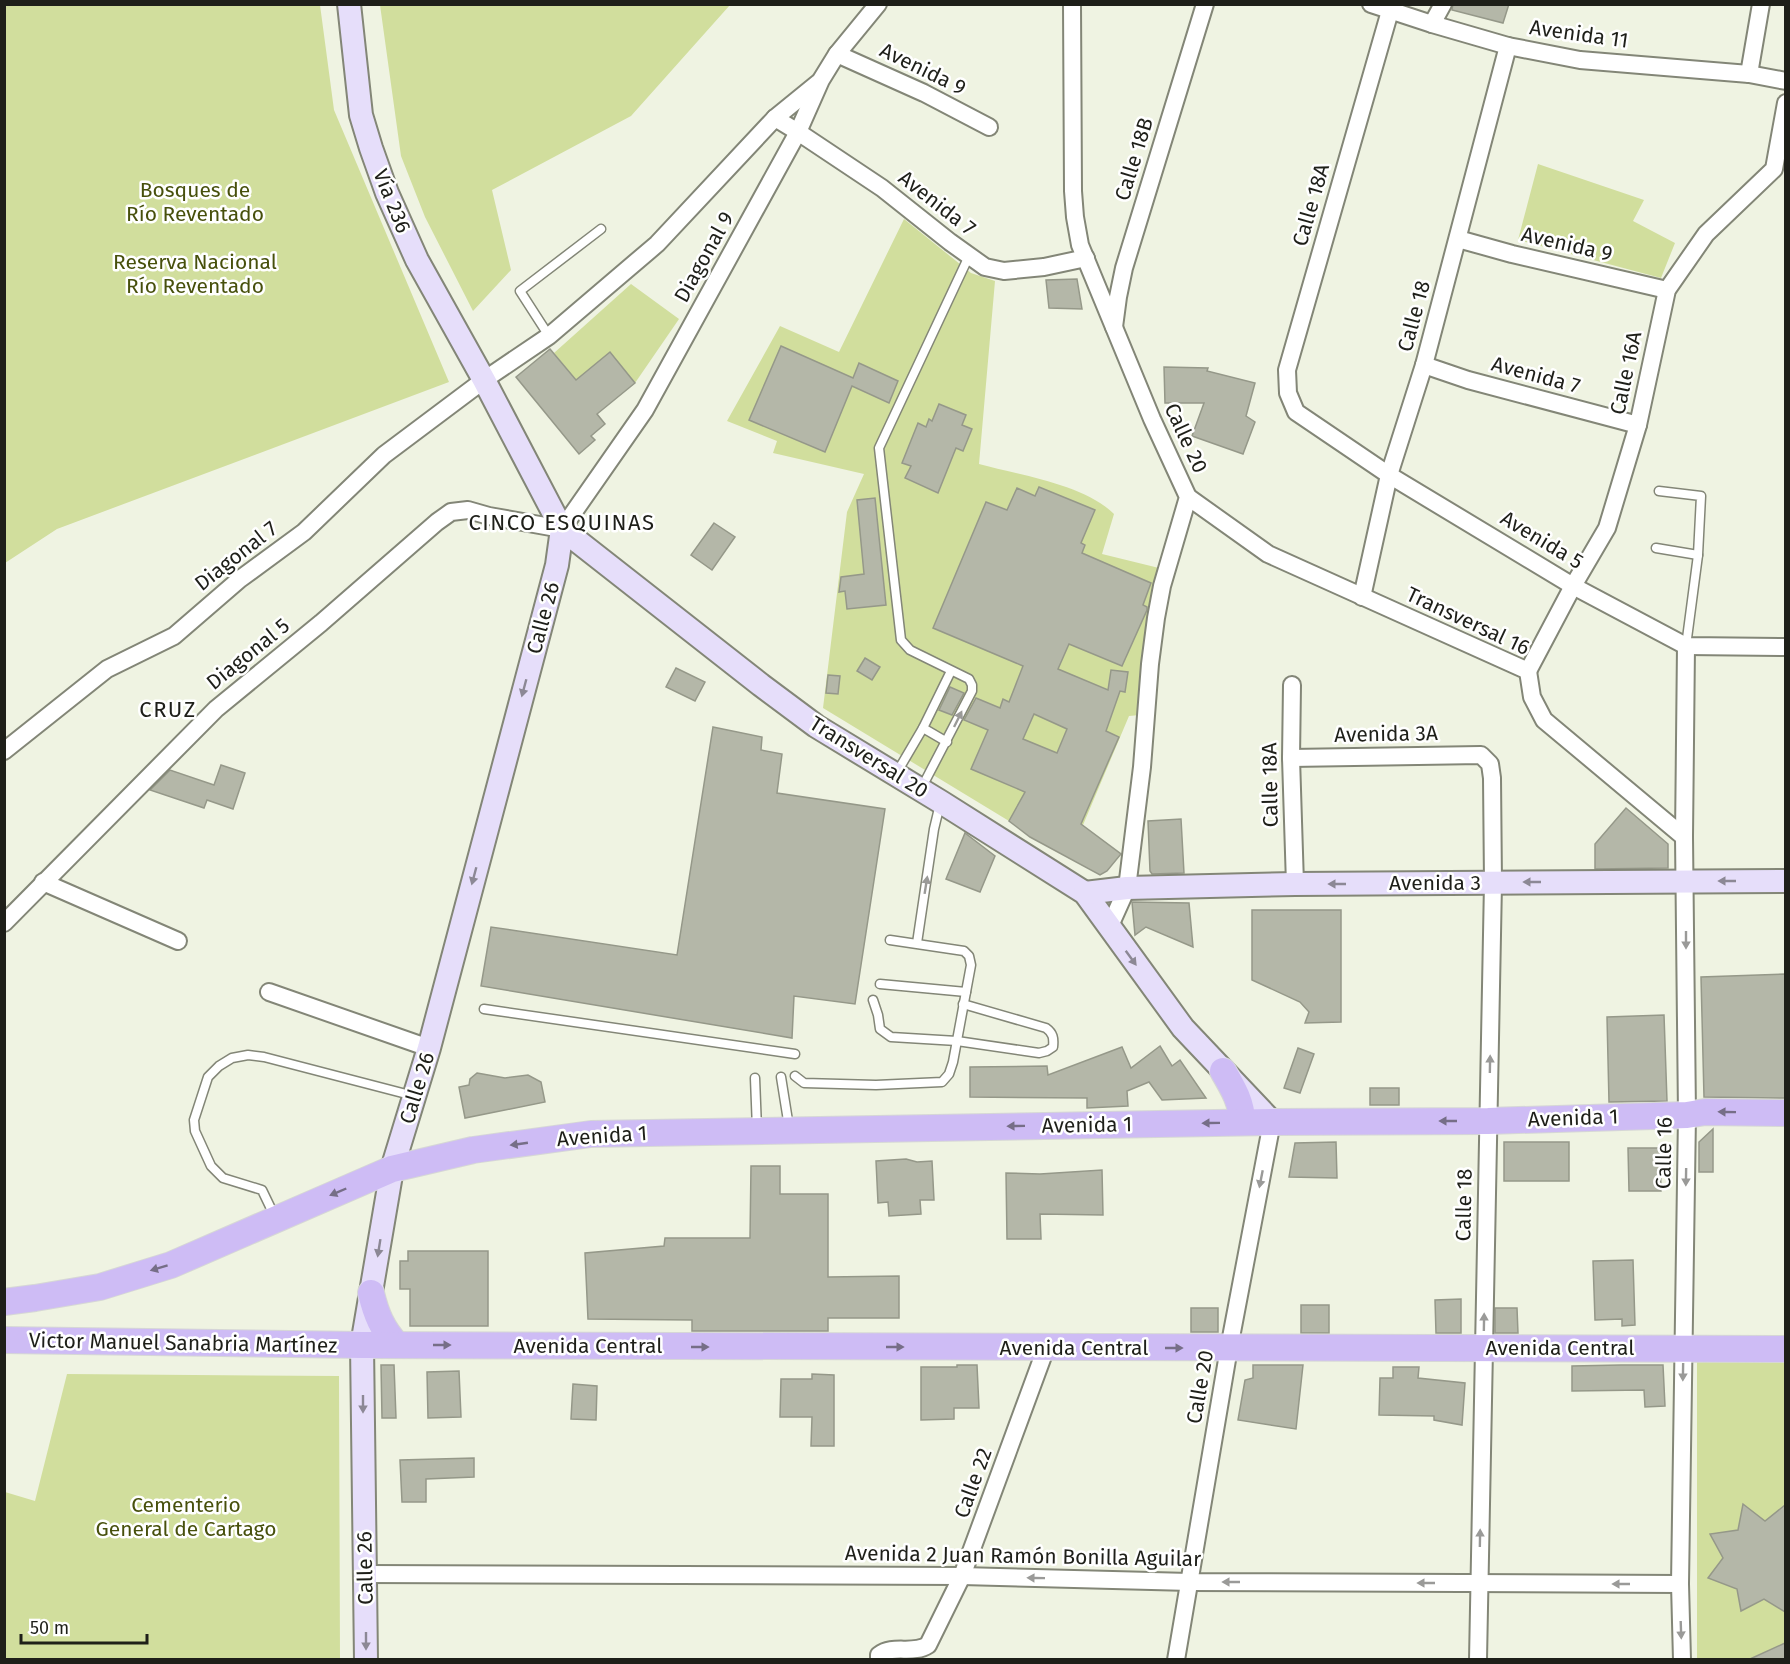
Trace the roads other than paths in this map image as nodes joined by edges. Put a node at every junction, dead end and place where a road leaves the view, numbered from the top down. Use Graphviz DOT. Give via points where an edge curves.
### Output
graph roads {
  1 [pos="349,4"];
  2 [pos="878,4"];
  3 [pos="1072,4"];
  4 [pos="1204,4"];
  5 [pos="1371,4"];
  6 [pos="1443,4"];
  7 [pos="1761,4"];
  8 [pos="1390,11"];
  9 [pos="1432,24"];
  10 [pos="1508,46"];
  11 [pos="837,54"];
  12 [pos="1749,74"];
  13 [pos="821,80"];
  14 [pos="1785,81"];
  15 [pos="1785,103"];
  16 [pos="775,118"];
  17 [pos="989,127"];
  18 [pos="798,132"];
  19 [pos="601,229"];
  20 [pos="1458,239"];
  21 [pos="969,256"];
  22 [pos="1086,258"];
  23 [pos="1666,290"];
  24 [pos="1114,329"];
  25 [pos="549,336"];
  26 [pos="1424,365"];
  27 [pos="484,380"];
  28 [pos="1296,412"];
  29 [pos="1638,425"];
  30 [pos="1389,475"];
  31 [pos="1659,491"];
  32 [pos="1188,496"];
  33 [pos="562,529"];
  34 [pos="1656,548"];
  35 [pos="1698,555"];
  36 [pos="1573,586"];
  37 [pos="1362,597"];
  38 [pos="1686,646"];
  39 [pos="1785,647"];
  40 [pos="951,671"];
  41 [pos="1528,671"];
  42 [pos="1292,685"];
  43 [pos="923,728"];
  44 [pos="947,742"];
  45 [pos="4,751"];
  46 [pos="1481,755"];
  47 [pos="1291,758"];
  48 [pos="896,774"];
  49 [pos="921,789"];
  50 [pos="941,801"];
  51 [pos="1684,837"];
  52 [pos="1686,881"];
  53 [pos="1785,881"];
  54 [pos="43,882"];
  55 [pos="1493,883"];
  56 [pos="1295,884"];
  57 [pos="1127,888"];
  58 [pos="1085,893"];
  59 [pos="4,923"];
  60 [pos="1109,928"];
  61 [pos="890,940"];
  62 [pos="178,941"];
  63 [pos="916,943"];
  64 [pos="880,984"];
  65 [pos="269,992"];
  66 [pos="966,992"];
  67 [pos="873,1000"];
  68 [pos="963,1004"];
  69 [pos="484,1009"];
  70 [pos="957,1041"];
  71 [pos="429,1048"];
  72 [pos="795,1054"];
  73 [pos="1223,1071"];
  74 [pos="795,1076"];
  75 [pos="781,1077"];
  76 [pos="755,1078"];
  77 [pos="414,1096"];
  78 [pos="1785,1113"];
  79 [pos="1687,1115"];
  80 [pos="1488,1121"];
  81 [pos="1242,1122"];
  82 [pos="1272,1122"];
  83 [pos="789,1129"];
  84 [pos="757,1130"];
  85 [pos="392,1169"];
  86 [pos="276,1219"];
  87 [pos="371,1293"];
  88 [pos="4,1302"];
  89 [pos="4,1340"];
  90 [pos="397,1345"];
  91 [pos="362,1346"];
  92 [pos="1046,1348"];
  93 [pos="1229,1348"];
  94 [pos="1484,1348"];
  95 [pos="1683,1348"];
  96 [pos="1785,1349"];
  97 [pos="365,1574"];
  98 [pos="962,1576"];
  99 [pos="1190,1582"];
  100 [pos="1479,1583"];
  101 [pos="1680,1584"];
  102 [pos="366,1659"];
  103 [pos="879,1659"];
  104 [pos="1176,1659"];
  105 [pos="1478,1659"];
  106 [pos="1682,1659"];
  1 -- 27 [label="main road, Vía 236" via="361,115 370,148 417,260"];
  2 -- 11 [label="street, Diagonal 9"];
  3 -- 22 [label="street, Calle 20" via="1073,191 1080,245"];
  4 -- 24 [label="street, Calle 18B" via="1124,268"];
  5 -- 8 [label="street, Avenida 11"];
  6 -- 9 [label="street"];
  7 -- 12 [label="street"];
  8 -- 9 [label="street, Avenida 11"];
  8 -- 28 [label="street, Calle 18A" via="1287,370 1287,393"];
  9 -- 10 [label="street, Avenida 11"];
  10 -- 12 [label="street, Avenida 11" via="1580,60"];
  10 -- 20 [label="street, Calle 18"];
  11 -- 13 [label="street, Diagonal 9"];
  11 -- 17 [label="street, Avenida 9"];
  12 -- 14 [label="street, Avenida 11"];
  13 -- 16 [label="street, Diagonal 7"];
  13 -- 18 [label="street, Diagonal 9"];
  15 -- 23 [label="street, Calle 16A" via="1774,169 1706,234"];
  16 -- 18 [label="street, Avenida 7"];
  16 -- 25 [label="street, Diagonal 7" via="657,244"];
  18 -- 21 [label="street, Avenida 7" via="882,188"];
  18 -- 33 [label="street, Diagonal 9" via="645,410"];
  19 -- 25 [label="lane" via="520,291"];
  20 -- 23 [label="street, Avenida 9"];
  20 -- 26 [label="street, Calle 18"];
  21 -- 22 [label="street, Avenida 7" via="994,271 1004,272"];
  21 -- 40 [label="lane" via="879,448 902,640 910,650"];
  22 -- 24 [label="street, Calle 20"];
  23 -- 29 [label="street, Calle 16A"];
  24 -- 32 [label="street, Calle 20"];
  25 -- 27 [label="street, Diagonal 7"];
  26 -- 29 [label="street, Avenida 7"];
  26 -- 30 [label="street, Calle 18"];
  27 -- 33 [label="main road, Transversal 20"];
  27 -- 45 [label="street, Diagonal 7" via="384,455 304,532 240,579 174,636 107,669"];
  28 -- 30 [label="street, Avenida 5"];
  29 -- 36 [label="street, Calle 16A" via="1607,528"];
  30 -- 36 [label="street, Avenida 5"];
  30 -- 37 [label="street, Calle 18"];
  31 -- 35 [label="lane" via="1701,496"];
  32 -- 37 [label="street, Transversal 16" via="1268,554"];
  32 -- 57 [label="street, Calle 20" via="1156,618"];
  33 -- 48 [label="main road, Transversal 20" via="816,726"];
  33 -- 54 [label="street, Diagonal 5" via="468,510 451,512 216,709"];
  33 -- 71 [label="main road, Calle 26, one-way" via="557,565"];
  34 -- 35 [label="lane"];
  35 -- 38 [label="lane"];
  36 -- 38 [label="street, Avenida 5"];
  36 -- 41 [label="street, Calle 16A"];
  37 -- 41 [label="street, Transversal 16"];
  38 -- 39 [label="street, Avenida 5"];
  38 -- 51 [label="street, Calle 16"];
  40 -- 43 [label="lane"];
  44 -- 40 [label="lane, one-way" via="972,691 969,679"];
  41 -- 51 [label="street, Transversal 16" via="1532,697 1544,720"];
  42 -- 47 [label="street, Calle 18A"];
  43 -- 44 [label="lane"];
  43 -- 48 [label="lane"];
  44 -- 49 [label="lane"];
  46 -- 47 [label="street, Avenida 3A"];
  46 -- 55 [label="street, Calle 18" via="1490,764 1492,778"];
  47 -- 56 [label="street, Calle 18A"];
  48 -- 49 [label="main road, Transversal 20"];
  49 -- 50 [label="main road, Transversal 20"];
  50 -- 58 [label="main road, Transversal 20"];
  63 -- 50 [label="lane, one-way"];
  51 -- 52 [label="street, Calle 16"];
  53 -- 52 [label="main road, Avenida 3, one-way"];
  52 -- 55 [label="main road, Avenida 3, one-way"];
  52 -- 79 [label="street, Calle 16, one-way"];
  54 -- 59 [label="street, Diagonal 5"];
  54 -- 62 [label="street"];
  55 -- 56 [label="main road, Avenida 3, one-way"];
  80 -- 55 [label="street, Calle 18, one-way"];
  56 -- 57 [label="main road, Avenida 3"];
  57 -- 58 [label="main road, Avenida 3"];
  57 -- 60 [label="street, Calle 20"];
  58 -- 60 [label="main road, Transversal 20"];
  60 -- 73 [label="main road, Transversal 20, one-way" via="1183,1028"];
  61 -- 63 [label="lane"];
  63 -- 66 [label="lane" via="964,951 971,965"];
  64 -- 66 [label="lane"];
  65 -- 71 [label="street"];
  66 -- 68 [label="lane"];
  67 -- 70 [label="lane" via="880,1029 891,1037"];
  68 -- 70 [label="lane"];
  68 -- 70 [label="lane" via="1046,1028 1054,1038 1053,1047 1039,1053"];
  69 -- 72 [label="lane"];
  70 -- 74 [label="lane" via="949,1074 942,1082 816,1084 804,1083"];
  71 -- 77 [label="main road, Calle 26"];
  73 -- 81 [label="main road" via="1238,1098"];
  73 -- 82 [label="main road, Transversal 20"];
  75 -- 83 [label="lane"];
  76 -- 84 [label="lane"];
  77 -- 85 [label="main road, Calle 26"];
  77 -- 86 [label="lane" via="264,1057 232,1058 219,1066 208,1077 194,1120 195,1131 211,1166 223,1178 262,1190"];
  78 -- 79 [label="main road, Avenida 1, one-way"];
  79 -- 80 [label="main road, Avenida 1"];
  79 -- 95 [label="street, Calle 16, one-way"];
  80 -- 82 [label="main road, Avenida 1, one-way"];
  94 -- 80 [label="street, Calle 18, one-way"];
  81 -- 82 [label="main road, Avenida 1"];
  81 -- 83 [label="main road, Avenida 1, one-way"];
  82 -- 93 [label="street, Calle 20, one-way"];
  83 -- 84 [label="main road, Avenida 1"];
  84 -- 85 [label="main road, Avenida 1, one-way" via="591,1134 473,1150"];
  85 -- 86 [label="main road, Victor Manuel Sanabria Martínez, one-way"];
  85 -- 87 [label="main road, Calle 26, one-way"];
  86 -- 88 [label="main road, Victor Manuel Sanabria Martínez, one-way" via="171,1264 100,1287"];
  87 -- 90 [label="main road" via="380,1323"];
  87 -- 91 [label="main road, Calle 26"];
  89 -- 91 [label="main road, Victor Manuel Sanabria Martínez"];
  90 -- 91 [label="main road, Avenida Central"];
  90 -- 92 [label="main road, Avenida Central, one-way"];
  91 -- 97 [label="main road, Calle 26, one-way"];
  92 -- 93 [label="main road, Avenida Central, one-way"];
  92 -- 98 [label="street, Calle 22"];
  93 -- 94 [label="main road, Avenida Central"];
  93 -- 99 [label="street, Calle 20"];
  94 -- 95 [label="main road, Avenida Central"];
  100 -- 94 [label="street, Calle 18, one-way"];
  95 -- 96 [label="main road, Avenida Central"];
  95 -- 101 [label="street, Calle 16, one-way"];
  97 -- 98 [label="street, Avenida 2 Juan Ramón Bonilla Aguilar"];
  97 -- 102 [label="main road, Calle 26, one-way"];
  99 -- 98 [label="street, Avenida 2 Juan Ramón Bonilla Aguilar, one-way"];
  98 -- 103 [label="street, Calle 22" via="928,1644 920,1649 887,1650 879,1654"];
  100 -- 99 [label="street, Avenida 2 Juan Ramón Bonilla Aguilar, one-way"];
  99 -- 104 [label="street, Calle 20"];
  101 -- 100 [label="street, Avenida 2 Juan Ramón Bonilla Aguilar, one-way"];
  100 -- 105 [label="street, Calle 18"];
  101 -- 106 [label="street, Calle 16, one-way"];
}
